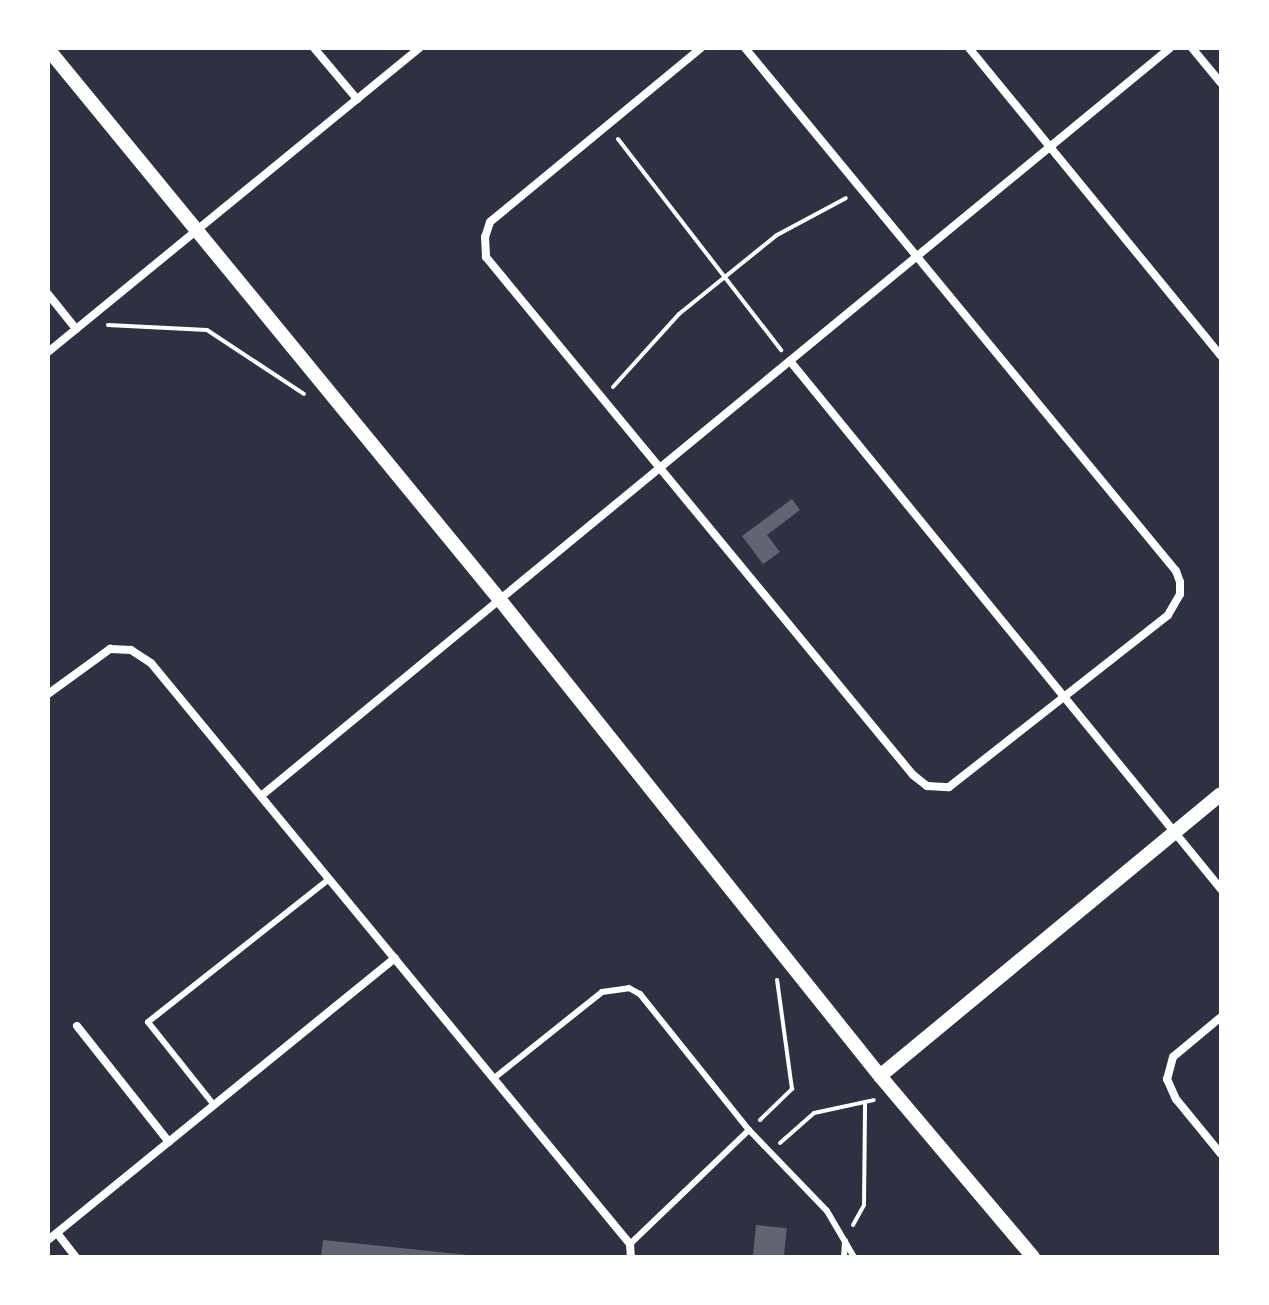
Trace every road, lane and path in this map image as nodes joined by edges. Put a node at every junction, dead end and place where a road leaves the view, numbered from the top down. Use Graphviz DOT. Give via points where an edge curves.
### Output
graph roads {
  1 [pos="314,48"];
  2 [pos="419,48"];
  3 [pos="701,48"];
  4 [pos="745,48"];
  5 [pos="969,48"];
  6 [pos="1170,48"];
  7 [pos="1192,48"];
  8 [pos="48,49"];
  9 [pos="1221,83"];
  10 [pos="357,99"];
  11 [pos="607,125"];
  12 [pos="1051,147"];
  13 [pos="863,191"];
  14 [pos="196,230"];
  15 [pos="917,257"];
  16 [pos="725,277"];
  17 [pos="48,294"];
  18 [pos="76,329"];
  19 [pos="48,352"];
  20 [pos="1221,356"];
  21 [pos="790,361"];
  22 [pos="312,400"];
  23 [pos="602,400"];
  24 [pos="659,468"];
  25 [pos="500,600"];
  26 [pos="48,694"];
  27 [pos="1063,698"];
  28 [pos="1221,794"];
  29 [pos="261,796"];
  30 [pos="1175,833"];
  31 [pos="329,879"];
  32 [pos="1221,889"];
  33 [pos="395,958"];
  34 [pos="776,971"];
  35 [pos="1221,1017"];
  36 [pos="77,1026"];
  37 [pos="880,1076"];
  38 [pos="493,1079"];
  39 [pos="880,1098"];
  40 [pos="865,1102"];
  41 [pos="214,1105"];
  42 [pos="749,1130"];
  43 [pos="169,1142"];
  44 [pos="771,1152"];
  45 [pos="1221,1154"];
  46 [pos="57,1233"];
  47 [pos="48,1240"];
  48 [pos="845,1240"];
  49 [pos="630,1244"];
  50 [pos="76,1257"];
  51 [pos="631,1257"];
  52 [pos="844,1257"];
  53 [pos="854,1257"];
  54 [pos="1033,1257"];
  1 -- 10 [label="street"];
  2 -- 10 [label="street"];
  3 -- 11 [label="street"];
  4 -- 13 [label="street"];
  5 -- 12 [label="street"];
  6 -- 12 [label="street"];
  7 -- 9 [label="street"];
  8 -- 14 [label="street"];
  10 -- 14 [label="street"];
  11 -- 16 [label="path"];
  11 -- 23 [label="street" via="490,222 484,246 490,263"];
  12 -- 15 [label="street"];
  12 -- 20 [label="street"];
  13 -- 15 [label="street"];
  13 -- 16 [label="path" via="777,235"];
  14 -- 18 [label="street"];
  14 -- 25 [label="street"];
  15 -- 21 [label="street"];
  15 -- 27 [label="street" via="1180,582 1180,594 1168,615"];
  16 -- 21 [label="path"];
  16 -- 23 [label="path" via="679,314"];
  17 -- 18 [label="street"];
  18 -- 19 [label="street"];
  18 -- 22 [label="path" via="123,323 207,330"];
  21 -- 24 [label="street"];
  21 -- 27 [label="street"];
  23 -- 24 [label="street"];
  24 -- 25 [label="street"];
  24 -- 27 [label="street" via="920,782 941,789 960,782"];
  25 -- 29 [label="street"];
  25 -- 37 [label="street"];
  26 -- 29 [label="street" via="97,655 121,648 141,654"];
  27 -- 30 [label="street"];
  28 -- 30 [label="street"];
  29 -- 31 [label="street"];
  30 -- 32 [label="street"];
  30 -- 37 [label="street"];
  31 -- 33 [label="street"];
  31 -- 41 [label="lane" via="148,1022"];
  33 -- 38 [label="street"];
  33 -- 41 [label="street"];
  34 -- 42 [label="path" via="792,1089"];
  35 -- 45 [label="street" via="1173,1057 1167,1079 1176,1099"];
  36 -- 43 [label="street"];
  37 -- 54 [label="street"];
  38 -- 42 [label="lane" via="602,992 629,988 640,994"];
  38 -- 49 [label="street"];
  39 -- 40 [label="path"];
  40 -- 44 [label="path" via="814,1113"];
  40 -- 48 [label="path" via="864,1205"];
  41 -- 43 [label="street"];
  42 -- 44 [label="lane"];
  42 -- 49 [label="lane"];
  43 -- 46 [label="street"];
  44 -- 48 [label="lane" via="827,1211"];
  46 -- 47 [label="street"];
  46 -- 50 [label="street"];
  48 -- 52 [label="lane"];
  48 -- 53 [label="lane"];
  49 -- 51 [label="street"];
}
